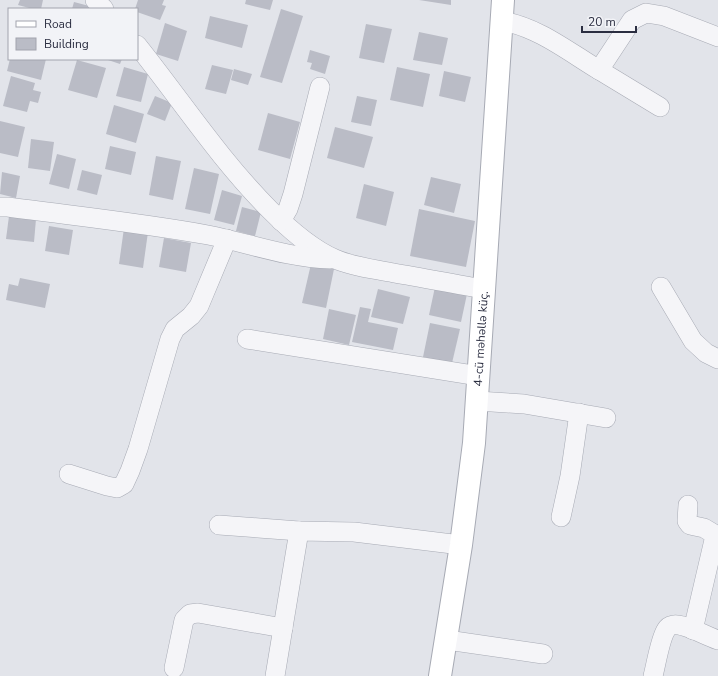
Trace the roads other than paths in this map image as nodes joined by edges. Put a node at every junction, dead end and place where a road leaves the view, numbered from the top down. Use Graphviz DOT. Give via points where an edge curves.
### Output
graph roads {
  1 [pos="95,0"];
  2 [pos="503,0"];
  3 [pos="103,8"];
  4 [pos="502,22"];
  5 [pos="718,37"];
  6 [pos="138,46"];
  7 [pos="599,70"];
  8 [pos="320,88"];
  9 [pos="660,107"];
  10 [pos="0,207"];
  11 [pos="281,221"];
  12 [pos="227,239"];
  13 [pos="336,260"];
  14 [pos="661,287"];
  15 [pos="484,289"];
  16 [pos="247,339"];
  17 [pos="718,359"];
  18 [pos="479,376"];
  19 [pos="478,401"];
  20 [pos="580,413"];
  21 [pos="606,418"];
  22 [pos="69,474"];
  23 [pos="688,505"];
  24 [pos="561,517"];
  25 [pos="220,525"];
  26 [pos="299,530"];
  27 [pos="461,544"];
  28 [pos="283,628"];
  29 [pos="694,630"];
  30 [pos="446,640"];
  31 [pos="718,640"];
  32 [pos="543,654"];
  33 [pos="174,668"];
  34 [pos="274,676"];
  35 [pos="440,676"];
  36 [pos="653,676"];
  1 -- 3 [label="street"];
  2 -- 4 [label="street, 4-cü məhəllə küç."];
  4 -- 7 [label="street" via="516,24 536,32"];
  4 -- 15 [label="street, 4-cü məhəllə küç."];
  5 -- 7 [label="street" via="664,16 646,13 632,20"];
  6 -- 11 [label="street" via="213,144"];
  7 -- 9 [label="street"];
  8 -- 11 [label="street" via="293,194"];
  10 -- 12 [label="street" via="169,228"];
  11 -- 13 [label="street" via="303,240"];
  12 -- 13 [label="street" via="297,256"];
  12 -- 22 [label="street" via="199,306 175,329 170,338 138,449 124,484 117,488"];
  13 -- 15 [label="street" via="361,267"];
  14 -- 17 [label="street" via="694,341 706,353"];
  15 -- 18 [label="street, 4-cü məhəllə küç."];
  16 -- 18 [label="street"];
  18 -- 19 [label="street, 4-cü məhəllə küç."];
  19 -- 20 [label="street" via="524,404"];
  19 -- 27 [label="street, 4-cü məhəllə küç."];
  20 -- 21 [label="street"];
  20 -- 24 [label="street"];
  23 -- 29 [label="street" via="687,521 690,525 704,528 714,534"];
  25 -- 26 [label="street"];
  26 -- 27 [label="street" via="361,533"];
  26 -- 28 [label="street"];
  27 -- 30 [label="street, 4-cü məhəllə küç."];
  28 -- 33 [label="street" via="198,613 190,614 184,620"];
  28 -- 34 [label="street"];
  29 -- 31 [label="street"];
  29 -- 36 [label="street" via="674,625 665,630"];
  30 -- 32 [label="street"];
  30 -- 35 [label="street, 4-cü məhəllə küç."];
}
